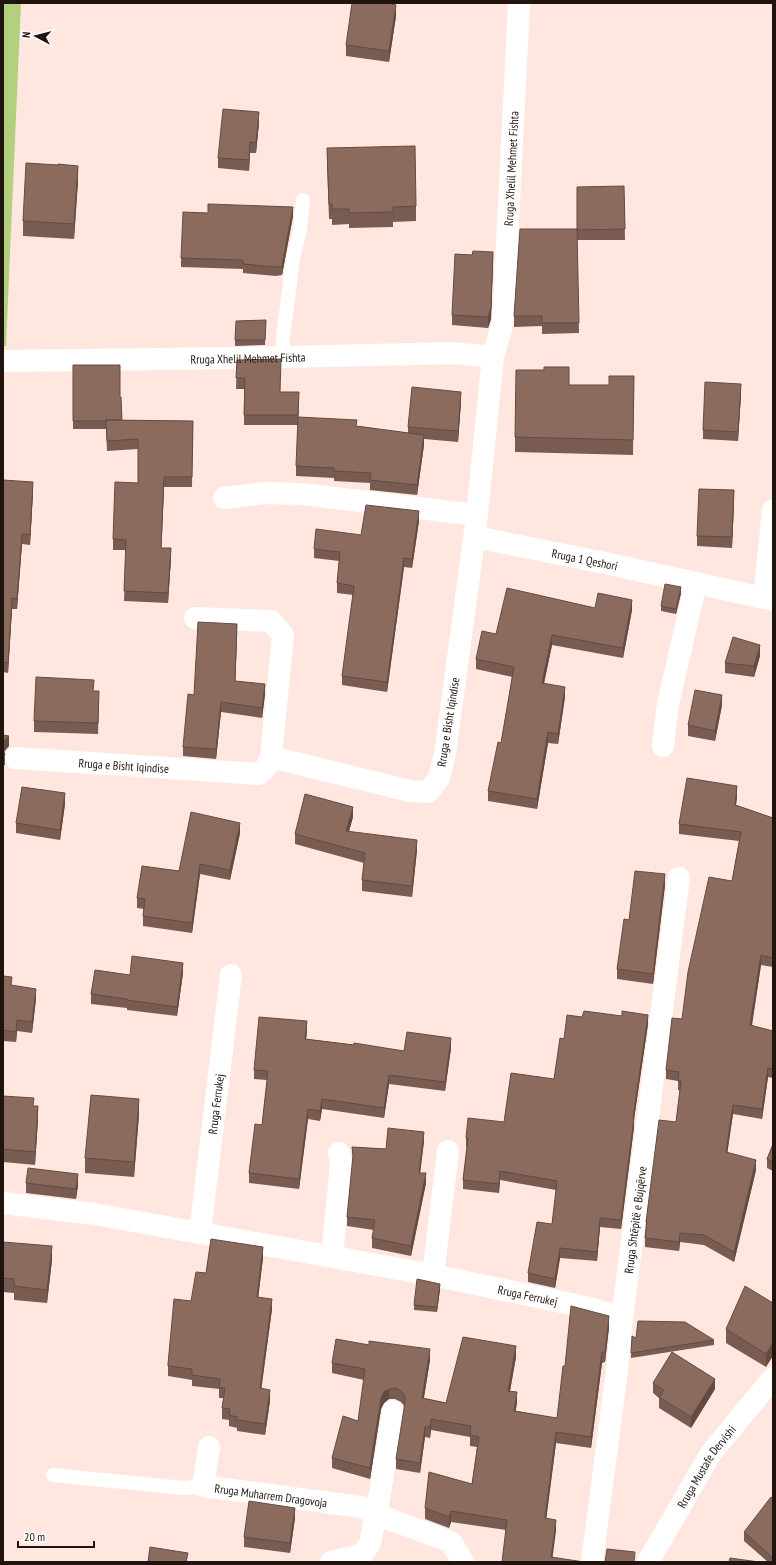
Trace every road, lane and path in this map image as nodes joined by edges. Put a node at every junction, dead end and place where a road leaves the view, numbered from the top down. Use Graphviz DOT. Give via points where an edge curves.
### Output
graph roads {
  1 [pos="519,3"];
  2 [pos="303,200"];
  3 [pos="282,356"];
  4 [pos="493,357"];
  5 [pos="3,361"];
  6 [pos="224,498"];
  7 [pos="773,510"];
  8 [pos="477,515"];
  9 [pos="474,537"];
  10 [pos="696,583"];
  11 [pos="769,600"];
  12 [pos="195,618"];
  13 [pos="663,746"];
  14 [pos="271,757"];
  15 [pos="15,758"];
  16 [pos="679,878"];
  17 [pos="231,975"];
  18 [pos="448,1151"];
  19 [pos="339,1153"];
  20 [pos="3,1203"];
  21 [pos="200,1232"];
  22 [pos="332,1256"];
  23 [pos="433,1275"];
  24 [pos="622,1318"];
  25 [pos="773,1378"];
  26 [pos="393,1411"];
  27 [pos="209,1447"];
  28 [pos="53,1475"];
  29 [pos="204,1486"];
  30 [pos="375,1514"];
  31 [pos="331,1562"];
  32 [pos="463,1562"];
  33 [pos="592,1562"];
  34 [pos="648,1562"];
  1 -- 4 [label="street, Rruga Xhelil Mehmet Fishta" via="503,321"];
  2 -- 3 [label="lane" via="300,230 293,259"];
  3 -- 4 [label="street, Rruga Xhelil Mehmet Fishta" via="453,353"];
  3 -- 5 [label="street, Rruga Xhelil Mehmet Fishta"];
  4 -- 8 [label="street, Rruga Xhelil Mehmet Fishta"];
  6 -- 8 [label="street" via="265,493 301,494"];
  7 -- 11 [label="street, Rruga 1 Qeshori"];
  8 -- 9 [label="street, Rruga Xhelil Mehmet Fishta"];
  9 -- 10 [label="street, Rruga 1 Qeshori"];
  9 -- 14 [label="street, Rruga e Bisht Iqindise" via="445,754 439,778 428,792 410,791"];
  10 -- 11 [label="street, Rruga 1 Qeshori"];
  10 -- 13 [label="street" via="668,704"];
  12 -- 14 [label="street, Rruga e Bisht Iqindise" via="271,621 283,634"];
  14 -- 15 [label="street, Rruga e Bisht Iqindise" via="266,768 259,774"];
  16 -- 24 [label="street, Rruga Shtëpitë e Bujqërve"];
  17 -- 21 [label="street, Rruga Ferrukej"];
  18 -- 23 [label="street"];
  19 -- 22 [label="street" via="341,1163"];
  20 -- 21 [label="street, Rruga Ferrukej" via="94,1214"];
  21 -- 22 [label="street, Rruga Ferrukej"];
  22 -- 23 [label="street, Rruga Ferrukej"];
  23 -- 24 [label="street, Rruga Ferrukej" via="590,1308"];
  24 -- 33 [label="street, Rruga Shtëpitë e Bujqërve"];
  25 -- 34 [label="street, Rruga Mustafe Dervishi" via="711,1453"];
  26 -- 30 [label="street"];
  27 -- 29 [label="street, Rruga Muharrem Dragovoja"];
  28 -- 29 [label="lane" via="184,1488"];
  29 -- 30 [label="street, Rruga Muharrem Dragovoja" via="362,1507"];
  30 -- 31 [label="street" via="370,1543 362,1555"];
  30 -- 32 [label="street, Rruga Muharrem Dragovoja" via="451,1542"];
}
